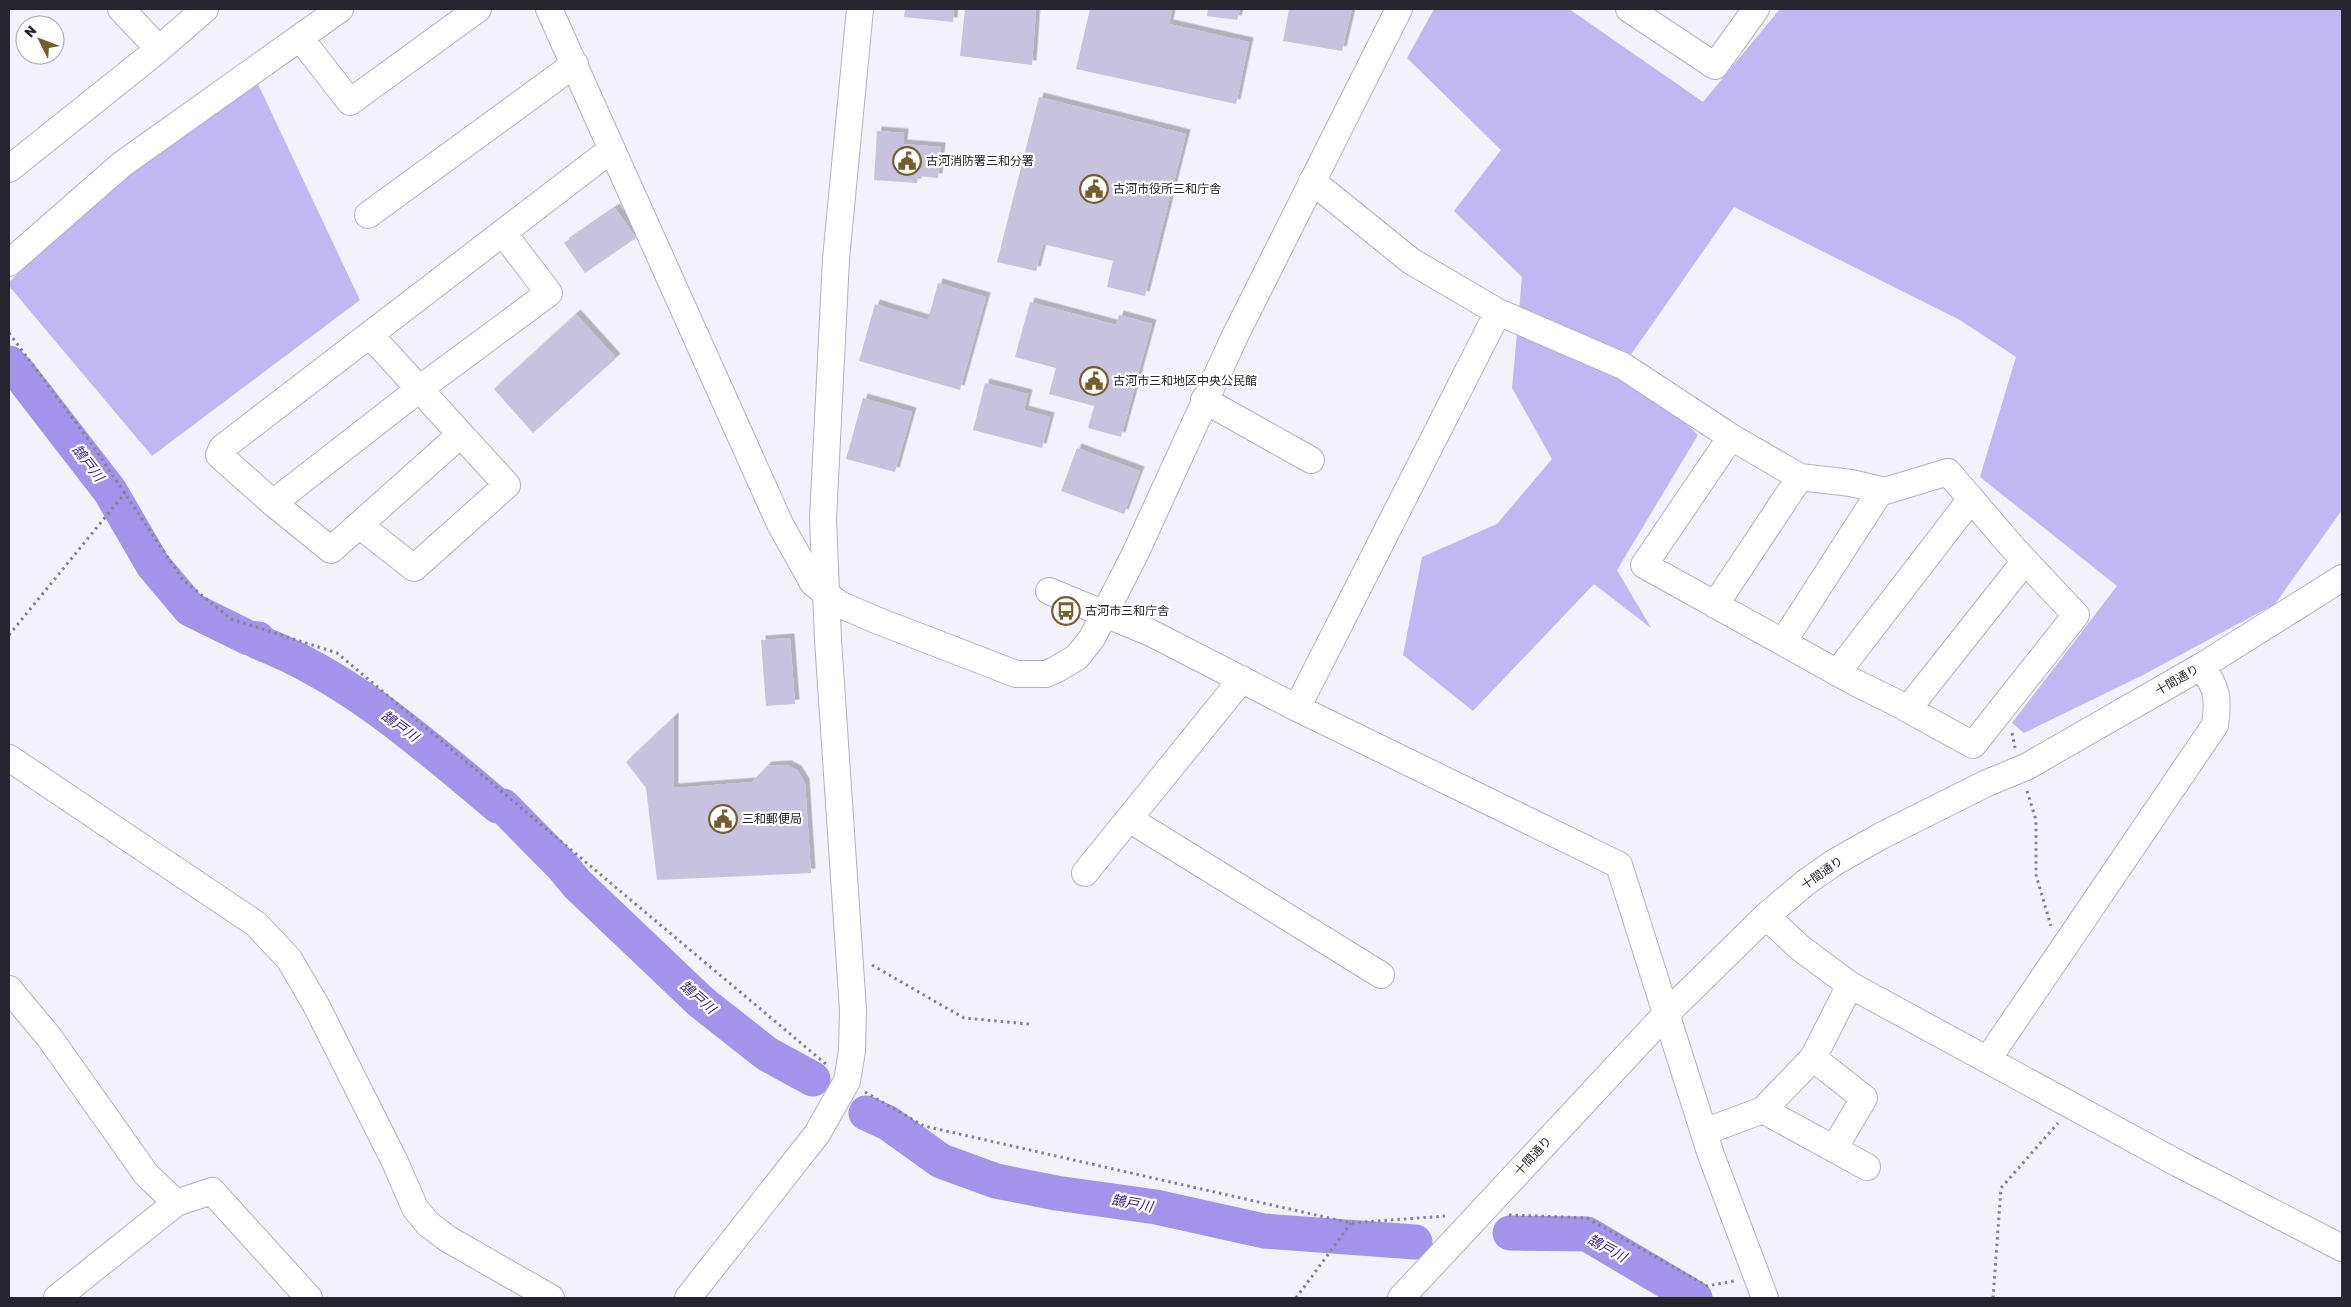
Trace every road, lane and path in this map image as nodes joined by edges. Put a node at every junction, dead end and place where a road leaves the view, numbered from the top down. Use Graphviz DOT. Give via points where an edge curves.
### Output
graph roads {
  1 [pos="121,9"];
  2 [pos="205,9"];
  3 [pos="340,9"];
  4 [pos="478,9"];
  5 [pos="549,9"];
  6 [pos="860,9"];
  7 [pos="1398,9"];
  8 [pos="1629,9"];
  9 [pos="1756,9"];
  10 [pos="300,38"];
  11 [pos="159,49"];
  12 [pos="575,64"];
  13 [pos="612,150"];
  14 [pos="9,170"];
  15 [pos="1312,181"];
  16 [pos="368,215"];
  17 [pos="503,233"];
  18 [pos="9,262"];
  19 [pos="1498,312"];
  20 [pos="9,333"];
  21 [pos="370,335"];
  22 [pos="418,390"];
  23 [pos="1204,400"];
  24 [pos="460,435"];
  25 [pos="1731,437"];
  26 [pos="1311,460"];
  27 [pos="1800,477"];
  28 [pos="1881,490"];
  29 [pos="125,493"];
  30 [pos="1971,499"];
  31 [pos="273,503"];
  32 [pos="359,525"];
  33 [pos="2025,561"];
  34 [pos="2342,578"];
  35 [pos="1049,591"];
  36 [pos="825,595"];
  37 [pos="1715,605"];
  38 [pos="1105,614"];
  39 [pos="9,635"];
  40 [pos="1783,642"];
  41 [pos="2202,666"];
  42 [pos="1837,673"];
  43 [pos="1242,679"];
  44 [pos="2005,705"];
  45 [pos="1297,708"];
  46 [pos="1908,709"];
  47 [pos="9,758"];
  48 [pos="2020,769"];
  49 [pos="1129,819"];
  50 [pos="1085,873"];
  51 [pos="1766,916"];
  52 [pos="848,950"];
  53 [pos="2059,955"];
  54 [pos="1381,975"];
  55 [pos="1850,984"];
  56 [pos="10,991"];
  57 [pos="1666,1014"];
  58 [pos="1029,1024"];
  59 [pos="1813,1058"];
  60 [pos="1988,1059"];
  61 [pos="847,1081"];
  62 [pos="2073,1106"];
  63 [pos="1763,1110"];
  64 [pos="1704,1132"];
  65 [pos="1834,1149"];
  66 [pos="1867,1168"];
  67 [pos="176,1203"];
  68 [pos="1480,1214"];
  69 [pos="1351,1223"];
  70 [pos="2342,1248"];
  71 [pos="1761,1287"];
  72 [pos="57,1298"];
  73 [pos="309,1298"];
  74 [pos="551,1298"];
  75 [pos="688,1298"];
  76 [pos="1296,1298"];
  77 [pos="1401,1298"];
  78 [pos="1993,1298"];
  1 -- 11 [label="street"];
  2 -- 11 [label="street"];
  3 -- 10 [label="street"];
  4 -- 10 [label="street" via="350,102"];
  5 -- 12 [label="street"];
  6 -- 36 [label="street" via="836,258 823,519"];
  7 -- 15 [label="street"];
  8 -- 9 [label="street" via="1715,66"];
  10 -- 18 [label="street" via="121,165"];
  11 -- 14 [label="street"];
  12 -- 13 [label="street"];
  12 -- 16 [label="street"];
  13 -- 17 [label="street"];
  13 -- 36 [label="street" via="780,524 813,583"];
  15 -- 19 [label="street" via="1411,261"];
  15 -- 23 [label="street"];
  17 -- 21 [label="street"];
  17 -- 22 [label="street" via="549,293"];
  19 -- 25 [label="street" via="1623,366"];
  19 -- 45 [label="street"];
  20 -- 29 [label="path"];
  21 -- 22 [label="street"];
  21 -- 31 [label="street" via="222,448 219,456"];
  22 -- 24 [label="street"];
  22 -- 31 [label="street"];
  23 -- 26 [label="street"];
  23 -- 38 [label="street"];
  24 -- 32 [label="street"];
  24 -- 32 [label="street" via="507,485 414,568"];
  25 -- 27 [label="street"];
  25 -- 37 [label="street" via="1644,565"];
  27 -- 28 [label="street"];
  27 -- 37 [label="street"];
  28 -- 30 [label="street" via="1948,472"];
  28 -- 40 [label="street"];
  29 -- 39 [label="path"];
  29 -- 61 [label="path" via="183,580 231,618 337,653"];
  30 -- 33 [label="street"];
  30 -- 42 [label="street"];
  31 -- 32 [label="street" via="331,550"];
  33 -- 44 [label="street" via="2076,615"];
  33 -- 46 [label="street"];
  34 -- 41 [label="street, 十間通り"];
  35 -- 38 [label="street"];
  36 -- 38 [label="street" via="876,620 1016,674 1028,675 1046,674 1077,657"];
  36 -- 52 [label="street"];
  37 -- 40 [label="street"];
  38 -- 43 [label="street" via="1151,633"];
  40 -- 42 [label="street"];
  41 -- 48 [label="street, 十間通り"];
  41 -- 53 [label="street" via="2215,686 2218,705 2215,725"];
  42 -- 46 [label="street"];
  43 -- 45 [label="street"];
  43 -- 49 [label="street"];
  44 -- 46 [label="street" via="1973,745"];
  44 -- 48 [label="path"];
  45 -- 57 [label="street" via="1619,866"];
  47 -- 74 [label="street" via="256,924 289,959 316,1005 416,1208 428,1224 448,1239"];
  48 -- 51 [label="street, 十間通り" via="1881,836 1835,862"];
  48 -- 53 [label="path" via="2036,820 2036,875"];
  49 -- 50 [label="street"];
  49 -- 54 [label="street"];
  51 -- 55 [label="street" via="1799,947"];
  51 -- 57 [label="street, 十間通り"];
  52 -- 58 [label="path" via="964,1018"];
  52 -- 61 [label="street" via="853,1010"];
  53 -- 60 [label="street"];
  55 -- 59 [label="street"];
  55 -- 60 [label="street"];
  56 -- 67 [label="street" via="50,1037 146,1174"];
  57 -- 64 [label="street"];
  57 -- 68 [label="street, 十間通り"];
  59 -- 63 [label="street"];
  59 -- 65 [label="street" via="1864,1098"];
  60 -- 62 [label="street"];
  61 -- 69 [label="path" via="924,1126"];
  61 -- 75 [label="street" via="817,1134"];
  62 -- 70 [label="street"];
  62 -- 78 [label="path" via="2001,1188"];
  63 -- 64 [label="street"];
  63 -- 65 [label="street"];
  64 -- 71 [label="street"];
  65 -- 66 [label="street"];
  67 -- 72 [label="street"];
  67 -- 73 [label="street" via="212,1191"];
  68 -- 69 [label="path"];
  68 -- 71 [label="path" via="1587,1218 1707,1286"];
  68 -- 77 [label="street, 十間通り"];
  69 -- 76 [label="path"];
}
